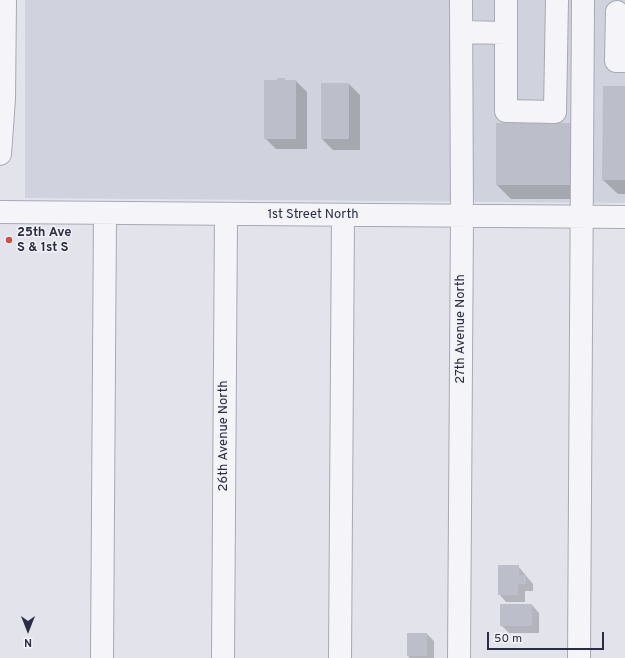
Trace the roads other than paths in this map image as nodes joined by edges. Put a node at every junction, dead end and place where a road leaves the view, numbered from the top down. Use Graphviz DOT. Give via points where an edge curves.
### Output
graph roads {
  1 [pos="4,0"];
  2 [pos="461,0"];
  3 [pos="506,0"];
  4 [pos="557,0"];
  5 [pos="583,6"];
  6 [pos="621,12"];
  7 [pos="461,32"];
  8 [pos="506,33"];
  9 [pos="620,61"];
  10 [pos="584,62"];
  11 [pos="0,154"];
  12 [pos="0,212"];
  13 [pos="105,213"];
  14 [pos="226,214"];
  15 [pos="343,215"];
  16 [pos="462,216"];
  17 [pos="582,217"];
  18 [pos="625,217"];
  19 [pos="102,658"];
  20 [pos="223,658"];
  21 [pos="340,658"];
  22 [pos="459,658"];
  23 [pos="579,658"];
  1 -- 11 [label="street" via="4,106"];
  2 -- 7 [label="street, 27th Avenue North"];
  3 -- 8 [label="street"];
  4 -- 8 [label="street" via="555,112 506,112"];
  5 -- 6 [label="street"];
  5 -- 10 [label="street"];
  6 -- 9 [label="street"];
  7 -- 8 [label="street"];
  7 -- 16 [label="street, 27th Avenue North"];
  9 -- 10 [label="street"];
  10 -- 17 [label="street"];
  12 -- 13 [label="street, 1st Street North"];
  13 -- 14 [label="street, 1st Street North"];
  13 -- 19 [label="street"];
  14 -- 15 [label="street, 1st Street North"];
  14 -- 20 [label="street, 26th Avenue North"];
  15 -- 16 [label="street, 1st Street North"];
  15 -- 21 [label="street"];
  16 -- 17 [label="street, 1st Street North"];
  16 -- 22 [label="street, 27th Avenue North"];
  17 -- 18 [label="street, 1st Street North"];
  17 -- 23 [label="street"];
}
